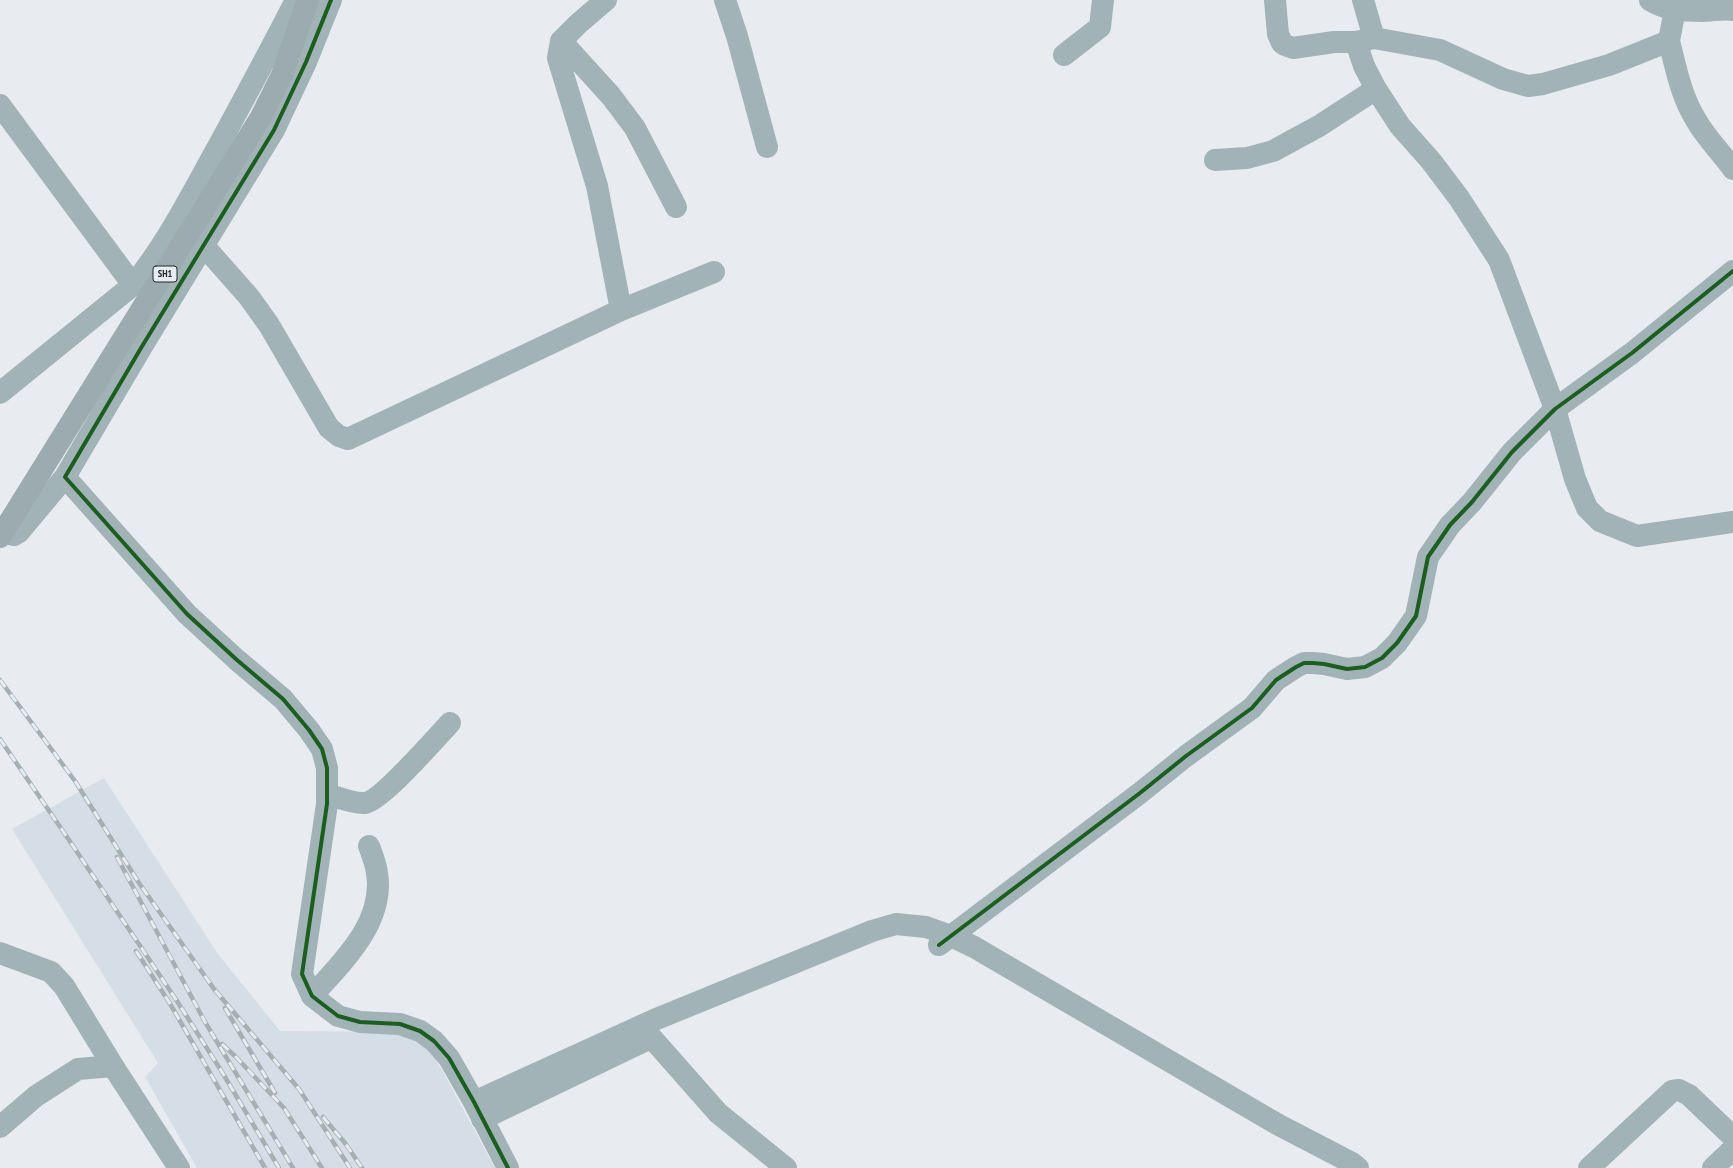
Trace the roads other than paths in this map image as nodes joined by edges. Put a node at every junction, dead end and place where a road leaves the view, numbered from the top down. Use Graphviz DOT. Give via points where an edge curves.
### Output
graph roads {
  1 [pos="296,0"];
  2 [pos="308,0"];
  3 [pos="331,0"];
  4 [pos="606,0"];
  5 [pos="725,0"];
  6 [pos="1103,0"];
  7 [pos="1276,0"];
  8 [pos="1363,0"];
  9 [pos="1650,0"];
  10 [pos="1675,9"];
  11 [pos="1733,10"];
  12 [pos="1365,40"];
  13 [pos="561,41"];
  14 [pos="1669,41"];
  15 [pos="1064,55"];
  16 [pos="1376,89"];
  17 [pos="0,105"];
  18 [pos="767,147"];
  19 [pos="1215,160"];
  20 [pos="1733,169"];
  21 [pos="676,208"];
  22 [pos="204,246"];
  23 [pos="1733,271"];
  24 [pos="714,272"];
  25 [pos="133,285"];
  26 [pos="621,310"];
  27 [pos="0,393"];
  28 [pos="1555,409"];
  29 [pos="65,477"];
  30 [pos="1733,522"];
  31 [pos="0,528"];
  32 [pos="0,536"];
  33 [pos="450,723"];
  34 [pos="327,794"];
  35 [pos="369,846"];
  36 [pos="945,941"];
  37 [pos="0,953"];
  38 [pos="312,996"];
  39 [pos="652,1037"];
  40 [pos="113,1066"];
  41 [pos="478,1110"];
  42 [pos="0,1127"];
  43 [pos="1733,1137"];
  44 [pos="1733,1149"];
  45 [pos="179,1168"];
  46 [pos="508,1168"];
  47 [pos="786,1168"];
  48 [pos="1333,1168"];
  49 [pos="1358,1168"];
  50 [pos="1589,1168"];
  51 [pos="1713,1168"];
  1 -- 25 [label="street" via="179,217 151,263"];
  2 -- 32 [label="main road, SH1" via="282,76 261,117"];
  3 -- 22 [label="street" via="306,62 274,130"];
  4 -- 13 [label="street"];
  5 -- 18 [label="street"];
  6 -- 15 [label="street" via="1100,27"];
  7 -- 12 [label="street" via="1278,34 1285,45 1293,48"];
  8 -- 12 [label="street"];
  9 -- 10 [label="street" via="1659,6"];
  10 -- 11 [label="street"];
  10 -- 14 [label="street"];
  12 -- 14 [label="street" via="1440,50 1503,79 1528,86 1609,65"];
  12 -- 16 [label="street" via="1364,66"];
  13 -- 21 [label="street" via="611,96 635,128"];
  13 -- 26 [label="street" via="558,58 597,186"];
  14 -- 20 [label="street" via="1685,99 1707,137"];
  16 -- 19 [label="street" via="1319,126 1273,151 1247,158"];
  16 -- 28 [label="street" via="1400,126 1459,198 1499,260"];
  17 -- 25 [label="street"];
  22 -- 26 [label="street" via="269,325 329,428 348,439"];
  22 -- 29 [label="street"];
  23 -- 28 [label="street" via="1632,353"];
  24 -- 26 [label="street"];
  25 -- 27 [label="street"];
  28 -- 30 [label="street" via="1574,479 1587,508 1600,521 1636,536"];
  28 -- 36 [label="street" via="1512,452 1450,525 1428,557 1416,616 1397,643 1382,658 1365,667 1347,669 1319,663 1304,663 1296,667 1276,680 1252,708"];
  29 -- 31 [label="street" via="19,532 14,535"];
  29 -- 34 [label="street" via="187,614 283,699 309,730 322,749 327,768"];
  33 -- 34 [label="street" via="376,798 367,803 359,803"];
  34 -- 38 [label="street" via="302,974"];
  35 -- 38 [label="street" via="377,872 377,894 370,922 358,943"];
  36 -- 39 [label="street" via="892,939 857,948"];
  36 -- 41 [label="street" via="926,927 896,924 872,931 654,1020"];
  36 -- 48 [label="street" via="992,973 1232,1113"];
  36 -- 49 [label="street" via="974,947 1277,1124"];
  37 -- 40 [label="street" via="51,972 64,986"];
  38 -- 41 [label="street" via="338,1016 360,1022 400,1024 420,1031 434,1041 449,1058"];
  39 -- 41 [label="street"];
  39 -- 47 [label="street" via="718,1113"];
  40 -- 42 [label="street" via="78,1069 36,1096"];
  40 -- 45 [label="street"];
  41 -- 46 [label="street"];
  43 -- 50 [label="street" via="1689,1095 1680,1090 1672,1091"];
  44 -- 51 [label="street"];
}
